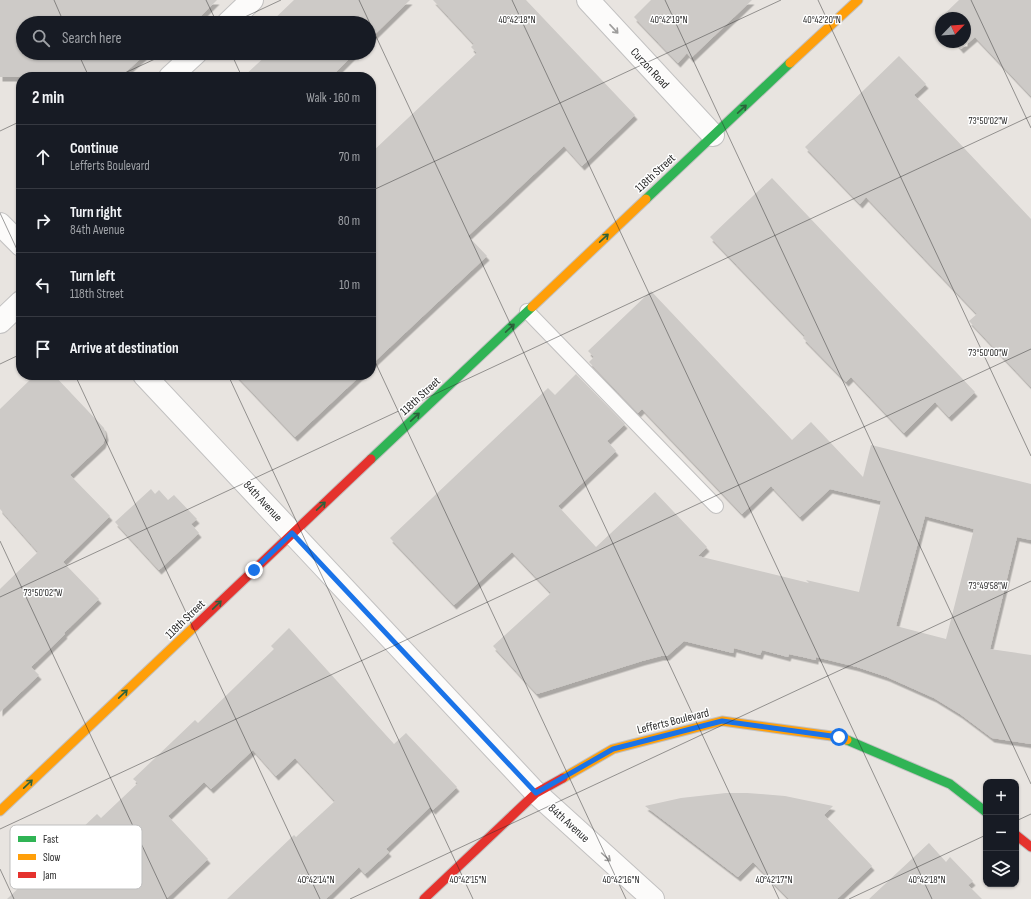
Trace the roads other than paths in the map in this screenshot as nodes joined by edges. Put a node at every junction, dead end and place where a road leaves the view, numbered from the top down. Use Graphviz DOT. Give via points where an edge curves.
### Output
graph roads {
  1 [pos="252,0"];
  2 [pos="588,0"];
  3 [pos="858,0"];
  4 [pos="235,16"];
  5 [pos="188,60"];
  6 [pos="175,72"];
  7 [pos="713,135"];
  8 [pos="16,307"];
  9 [pos="527,311"];
  10 [pos="0,322"];
  11 [pos="149,380"];
  12 [pos="716,506"];
  13 [pos="292,533"];
  14 [pos="536,793"];
  15 [pos="983,810"];
  16 [pos="0,811"];
  17 [pos="1019,837"];
  18 [pos="1031,847"];
  19 [pos="424,899"];
  20 [pos="653,899"];
  1 -- 4 [label="street"];
  2 -- 7 [label="street, Curzon Road, one-way"];
  7 -- 3 [label="street, 118th Street, one-way"];
  5 -- 6 [label="street"];
  9 -- 7 [label="street, 118th Street, one-way"];
  8 -- 10 [label="street"];
  9 -- 12 [label="lane"];
  13 -- 9 [label="street, 118th Street, one-way"];
  11 -- 13 [label="street, 84th Avenue"];
  13 -- 14 [label="street, 84th Avenue"];
  16 -- 13 [label="street, 118th Street, one-way"];
  14 -- 15 [label="street, Lefferts Boulevard" via="613,749 722,721 839,737 950,784"];
  14 -- 19 [label="street, Lefferts Boulevard"];
  14 -- 20 [label="street, 84th Avenue, one-way"];
  17 -- 18 [label="street"];
}
